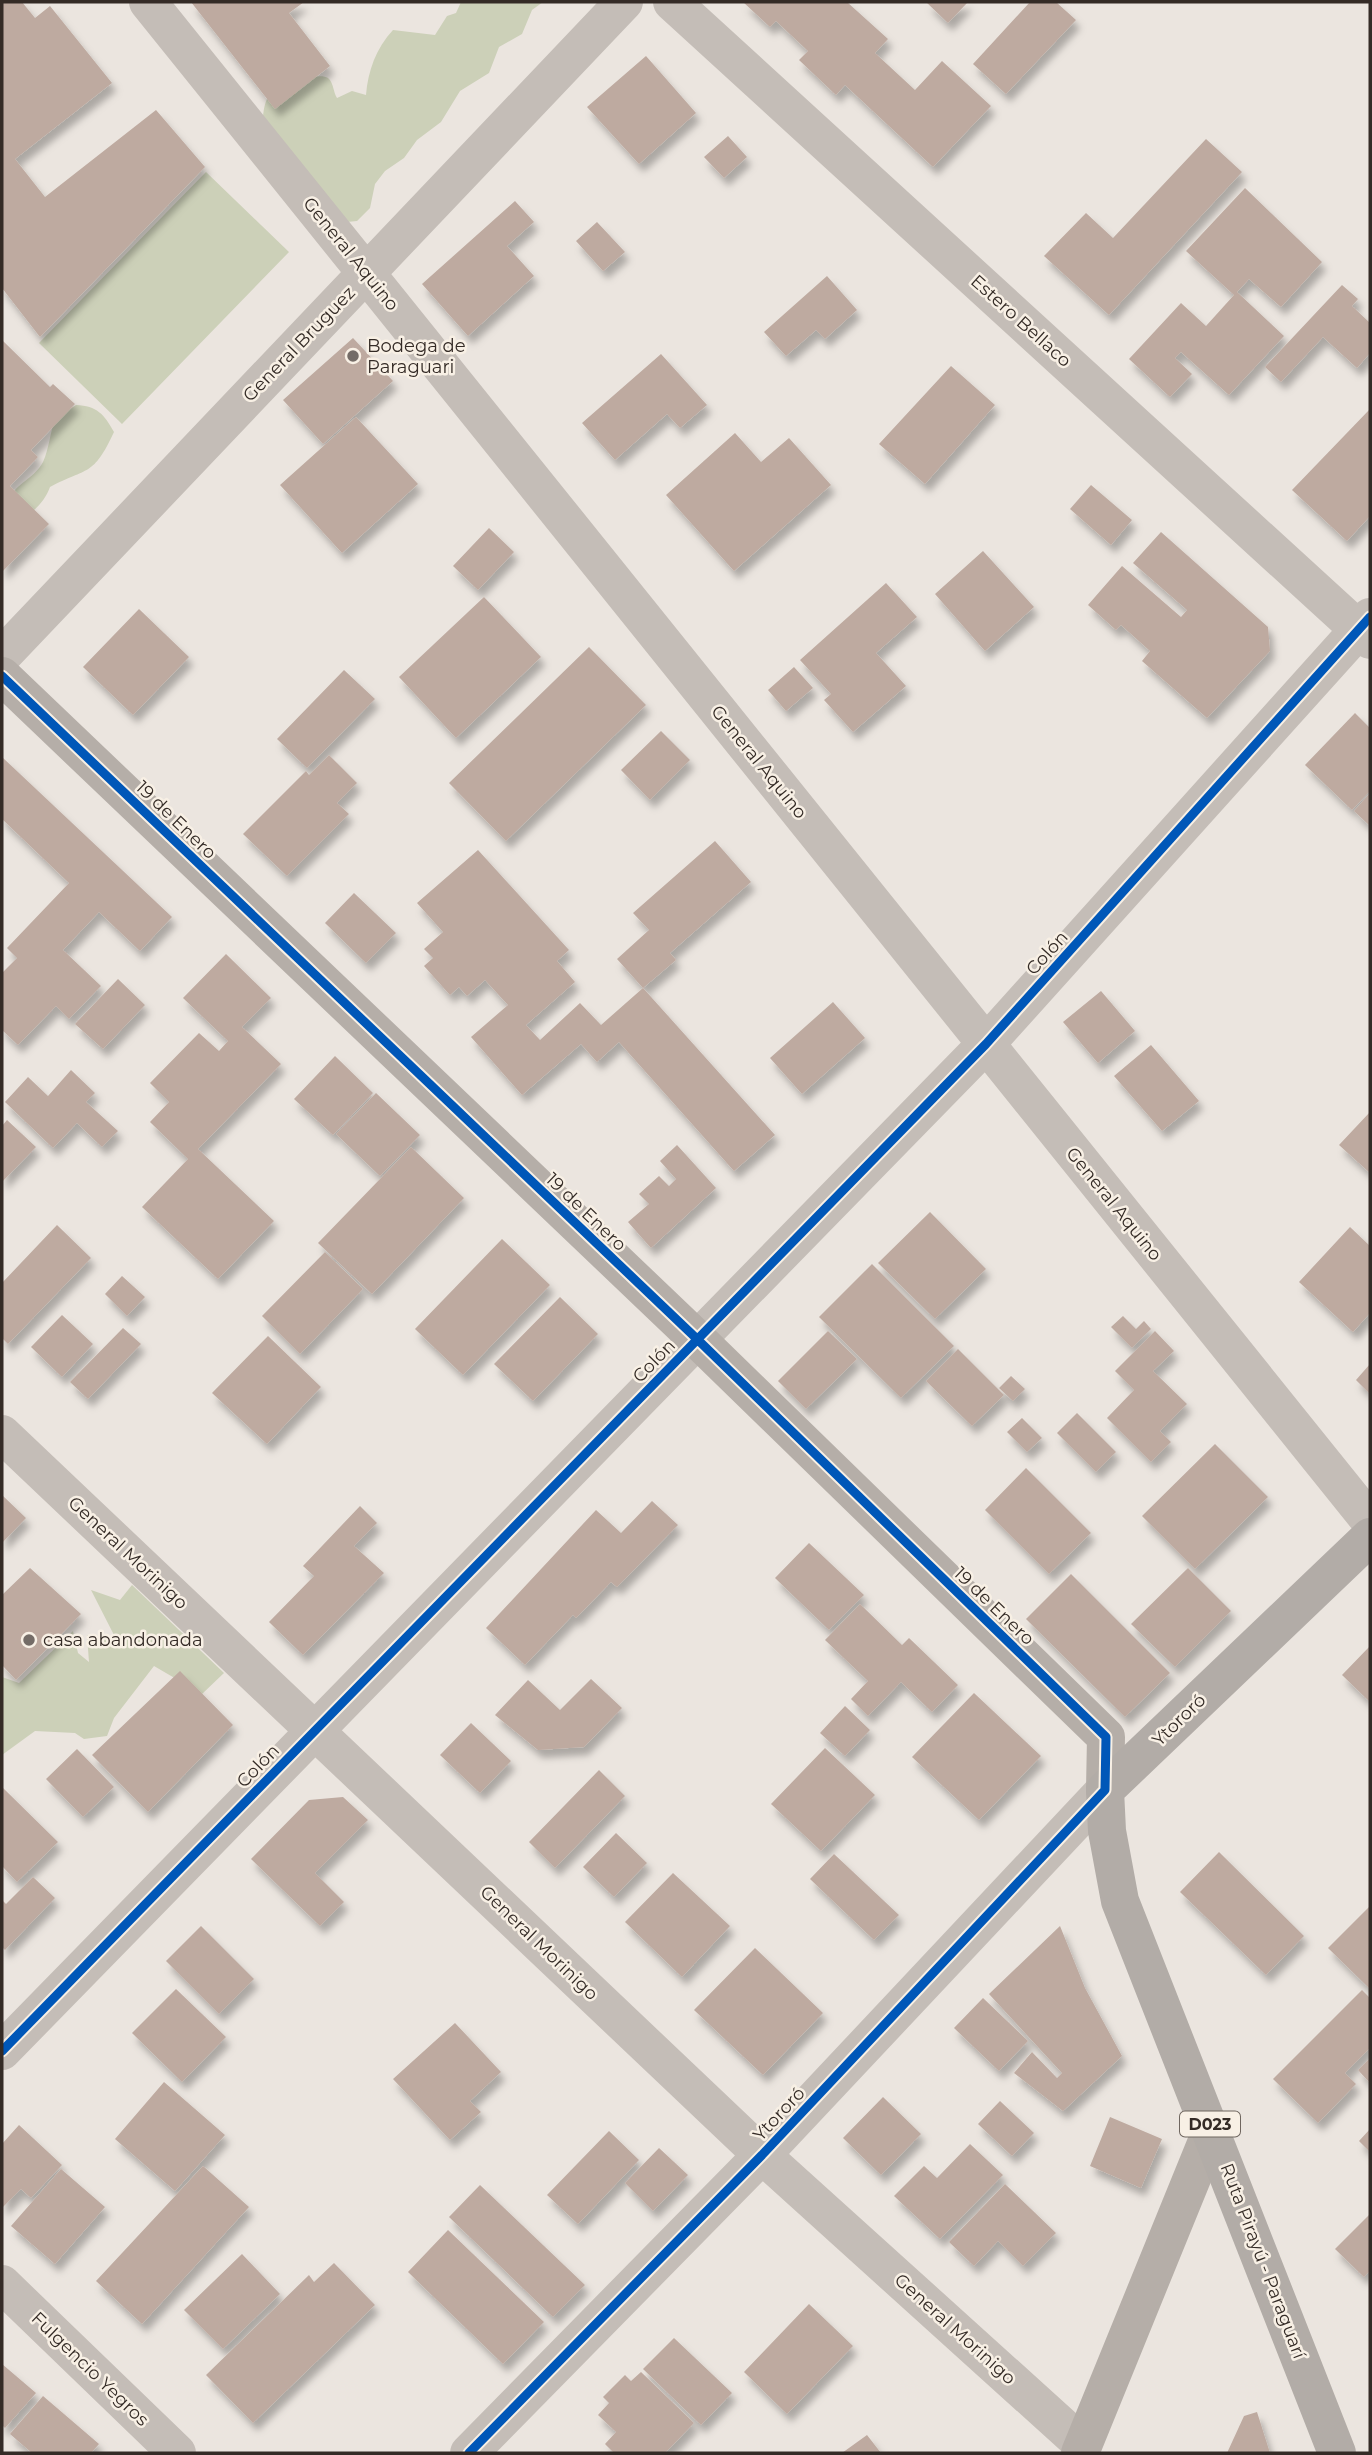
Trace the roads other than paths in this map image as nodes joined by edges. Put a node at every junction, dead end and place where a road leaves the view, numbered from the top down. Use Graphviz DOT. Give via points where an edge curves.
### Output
graph roads {
  1 [pos="148,2"];
  2 [pos="624,2"];
  3 [pos="672,2"];
  4 [pos="366,273"];
  5 [pos="1366,628"];
  6 [pos="2,656"];
  7 [pos="2,676"];
  8 [pos="986,1044"];
  9 [pos="697,1339"];
  10 [pos="2,1434"];
  11 [pos="1370,1521"];
  12 [pos="1370,1537"];
  13 [pos="315,1730"];
  14 [pos="1105,1790"];
  15 [pos="2,2051"];
  16 [pos="1212,2129"];
  17 [pos="762,2155"];
  18 [pos="2,2284"];
  19 [pos="1082,2449"];
  20 [pos="177,2453"];
  21 [pos="469,2453"];
  22 [pos="1337,2453"];
  1 -- 4 [label="street, General Aquino"];
  2 -- 4 [label="street, General Bruguez"];
  3 -- 5 [label="street, Estero Bellaco"];
  4 -- 6 [label="street, General Bruguez"];
  4 -- 8 [label="street, General Aquino"];
  5 -- 8 [label="street, Colón"];
  7 -- 9 [label="street, 19 de Enero"];
  8 -- 9 [label="street, Colón"];
  8 -- 11 [label="street, General Aquino"];
  9 -- 13 [label="street, Colón"];
  9 -- 14 [label="street, 19 de Enero" via="1106,1737"];
  10 -- 13 [label="street, General Morinigo"];
  12 -- 14 [label="main road, Ytororó"];
  13 -- 15 [label="street, Colón"];
  13 -- 17 [label="street, General Morinigo"];
  14 -- 16 [label="main road, Ruta Pirayú - Paraguarí / D023" via="1107,1831 1120,1901"];
  14 -- 17 [label="street, Ytororó"];
  16 -- 19 [label="street"];
  16 -- 22 [label="main road, Ruta Pirayú - Paraguarí / D023"];
  17 -- 19 [label="street, General Morinigo"];
  17 -- 21 [label="street, Ytororó"];
  18 -- 20 [label="street, Fulgencio Yegros"];
}
